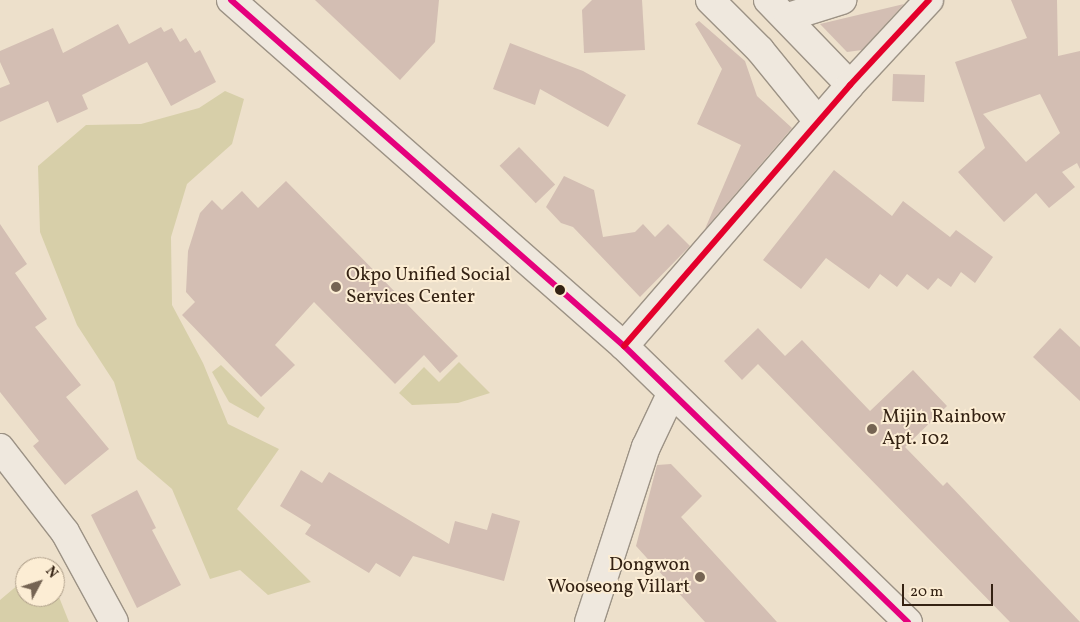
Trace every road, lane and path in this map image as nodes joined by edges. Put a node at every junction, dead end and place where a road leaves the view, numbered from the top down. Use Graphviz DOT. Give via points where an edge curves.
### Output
graph roads {
  1 [pos="231,0"];
  2 [pos="710,0"];
  3 [pos="842,0"];
  4 [pos="929,0"];
  5 [pos="778,9"];
  6 [pos="850,85"];
  7 [pos="818,121"];
  8 [pos="624,346"];
  9 [pos="671,394"];
  10 [pos="0,448"];
  11 [pos="114,622"];
  12 [pos="589,622"];
  13 [pos="908,622"];
  1 -- 8 [label="street"];
  2 -- 7 [label="street" via="760,50"];
  3 -- 5 [label="street"];
  4 -- 6 [label="street"];
  5 -- 6 [label="street"];
  6 -- 7 [label="street"];
  7 -- 8 [label="street"];
  8 -- 9 [label="street"];
  9 -- 12 [label="street" via="646,446"];
  9 -- 13 [label="street"];
  10 -- 11 [label="street" via="65,532"];
}
